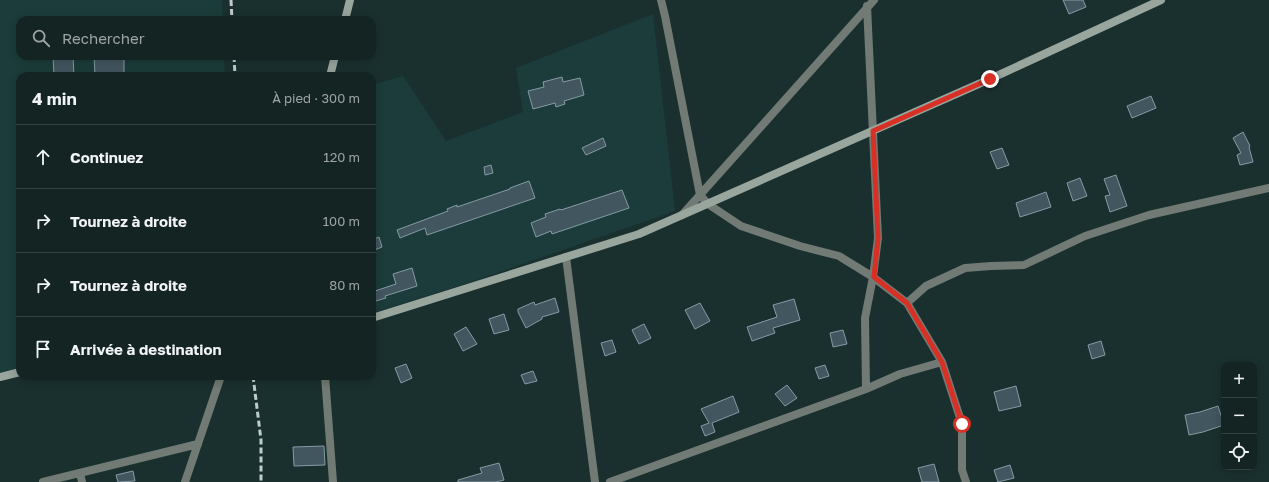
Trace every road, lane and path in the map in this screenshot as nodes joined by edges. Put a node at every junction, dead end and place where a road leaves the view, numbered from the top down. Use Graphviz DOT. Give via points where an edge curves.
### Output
graph roads {
  1 [pos="350,0"];
  2 [pos="661,0"];
  3 [pos="874,0"];
  4 [pos="1161,0"];
  5 [pos="867,6"];
  6 [pos="346,16"];
  7 [pos="334,60"];
  8 [pos="331,72"];
  9 [pos="873,131"];
  10 [pos="1269,188"];
  11 [pos="700,195"];
  12 [pos="708,204"];
  13 [pos="681,216"];
  14 [pos="566,258"];
  15 [pos="874,277"];
  16 [pos="907,303"];
  17 [pos="376,317"];
  18 [pos="942,362"];
  19 [pos="16,373"];
  20 [pos="0,377"];
  21 [pos="220,380"];
  22 [pos="325,380"];
  23 [pos="866,389"];
  24 [pos="198,444"];
  25 [pos="80,473"];
  26 [pos="43,482"];
  27 [pos="82,482"];
  28 [pos="185,482"];
  29 [pos="333,482"];
  30 [pos="595,482"];
  31 [pos="610,482"];
  32 [pos="966,482"];
  1 -- 6 [label="main road"];
  2 -- 11 [label="street"];
  3 -- 5 [label="street"];
  4 -- 9 [label="main road"];
  5 -- 9 [label="street"];
  5 -- 11 [label="street"];
  7 -- 8 [label="main road"];
  9 -- 12 [label="main road"];
  9 -- 15 [label="street" via="878,238"];
  10 -- 16 [label="street" via="1149,215 1085,236 1024,265 965,268 926,286"];
  11 -- 12 [label="street"];
  11 -- 13 [label="street"];
  12 -- 13 [label="main road"];
  12 -- 15 [label="street" via="741,226 839,256"];
  13 -- 14 [label="main road" via="639,234"];
  14 -- 17 [label="main road"];
  14 -- 30 [label="street"];
  15 -- 16 [label="street"];
  15 -- 23 [label="street" via="865,318"];
  16 -- 18 [label="street"];
  18 -- 23 [label="street" via="900,374"];
  18 -- 32 [label="street" via="962,424 962,470"];
  19 -- 20 [label="main road"];
  21 -- 24 [label="street"];
  22 -- 29 [label="street"];
  23 -- 31 [label="street"];
  24 -- 25 [label="street"];
  24 -- 28 [label="street"];
  25 -- 26 [label="street"];
  25 -- 27 [label="street"];
}
